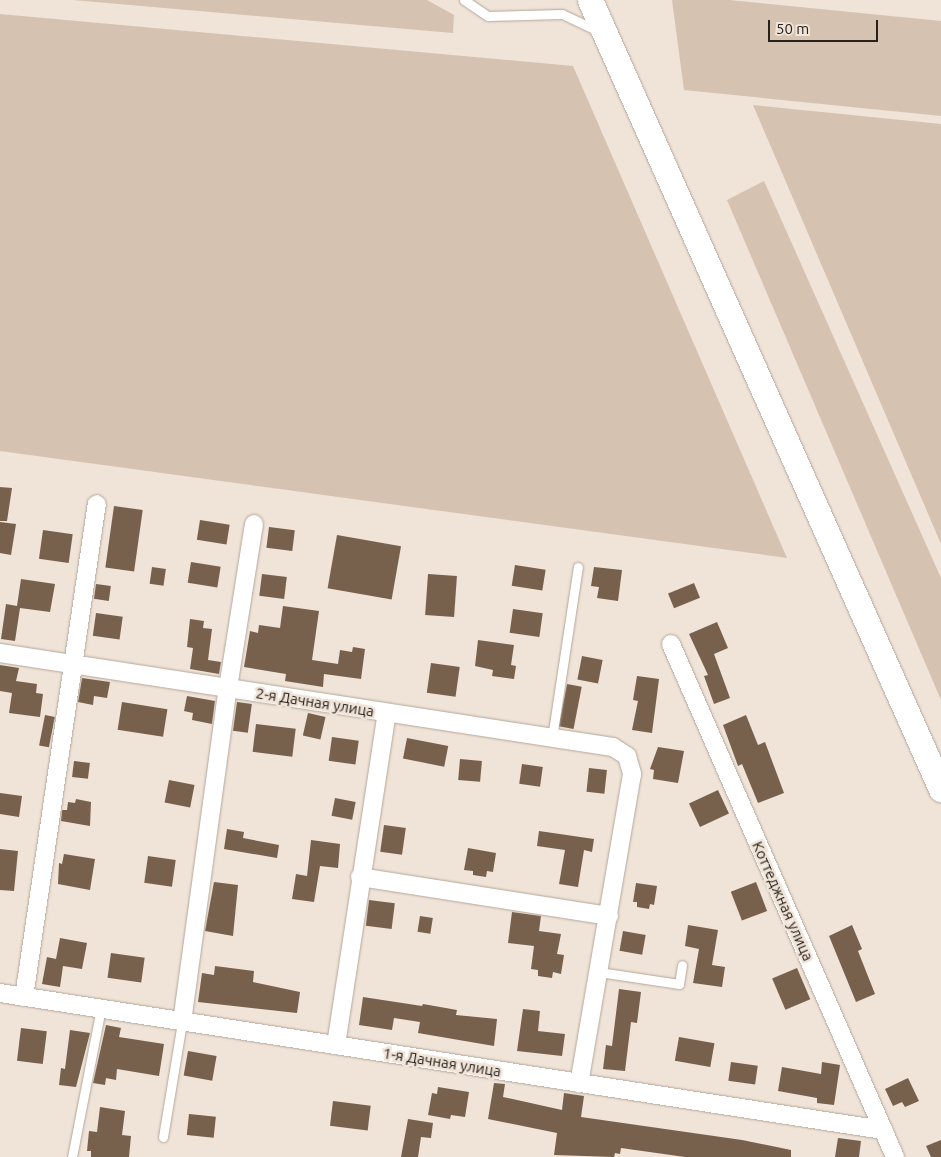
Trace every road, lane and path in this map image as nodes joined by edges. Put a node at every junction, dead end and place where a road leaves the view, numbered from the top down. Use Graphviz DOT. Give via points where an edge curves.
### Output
graph roads {
  1 [pos="464,0"];
  2 [pos="581,0"];
  3 [pos="590,0"];
  4 [pos="600,33"];
  5 [pos="97,504"];
  6 [pos="254,524"];
  7 [pos="578,568"];
  8 [pos="671,644"];
  9 [pos="0,653"];
  10 [pos="74,664"];
  11 [pos="228,688"];
  12 [pos="387,713"];
  13 [pos="552,738"];
  14 [pos="941,789"];
  15 [pos="360,877"];
  16 [pos="609,916"];
  17 [pos="682,965"];
  18 [pos="599,972"];
  19 [pos="0,993"];
  20 [pos="24,997"];
  21 [pos="101,1008"];
  22 [pos="182,1022"];
  23 [pos="336,1045"];
  24 [pos="579,1084"];
  25 [pos="883,1130"];
  26 [pos="163,1137"];
  27 [pos="72,1157"];
  28 [pos="895,1157"];
  1 -- 4 [label="lane" via="488,16 562,14"];
  2 -- 4 [label="main road"];
  3 -- 4 [label="main road"];
  4 -- 14 [label="main road"];
  5 -- 10 [label="street"];
  6 -- 11 [label="street"];
  7 -- 13 [label="lane"];
  8 -- 25 [label="street, Коттеджная улица"];
  9 -- 10 [label="street, 2-я Дачная улица"];
  10 -- 11 [label="street, 2-я Дачная улица"];
  10 -- 20 [label="street"];
  11 -- 12 [label="street, 2-я Дачная улица"];
  11 -- 22 [label="street"];
  12 -- 13 [label="street, 2-я Дачная улица"];
  12 -- 15 [label="street"];
  13 -- 16 [label="street, 2-я Дачная улица" via="613,747 627,756 632,774"];
  15 -- 16 [label="street"];
  15 -- 23 [label="street"];
  16 -- 18 [label="street"];
  17 -- 18 [label="lane" via="679,984"];
  18 -- 24 [label="street"];
  19 -- 20 [label="street, 1-я Дачная улица"];
  20 -- 21 [label="street, 1-я Дачная улица"];
  21 -- 22 [label="street, 1-я Дачная улица"];
  21 -- 27 [label="lane"];
  22 -- 23 [label="street, 1-я Дачная улица"];
  22 -- 26 [label="lane"];
  23 -- 24 [label="street, 1-я Дачная улица"];
  24 -- 25 [label="street, 1-я Дачная улица"];
  25 -- 28 [label="street, Коттеджная улица"];
}
